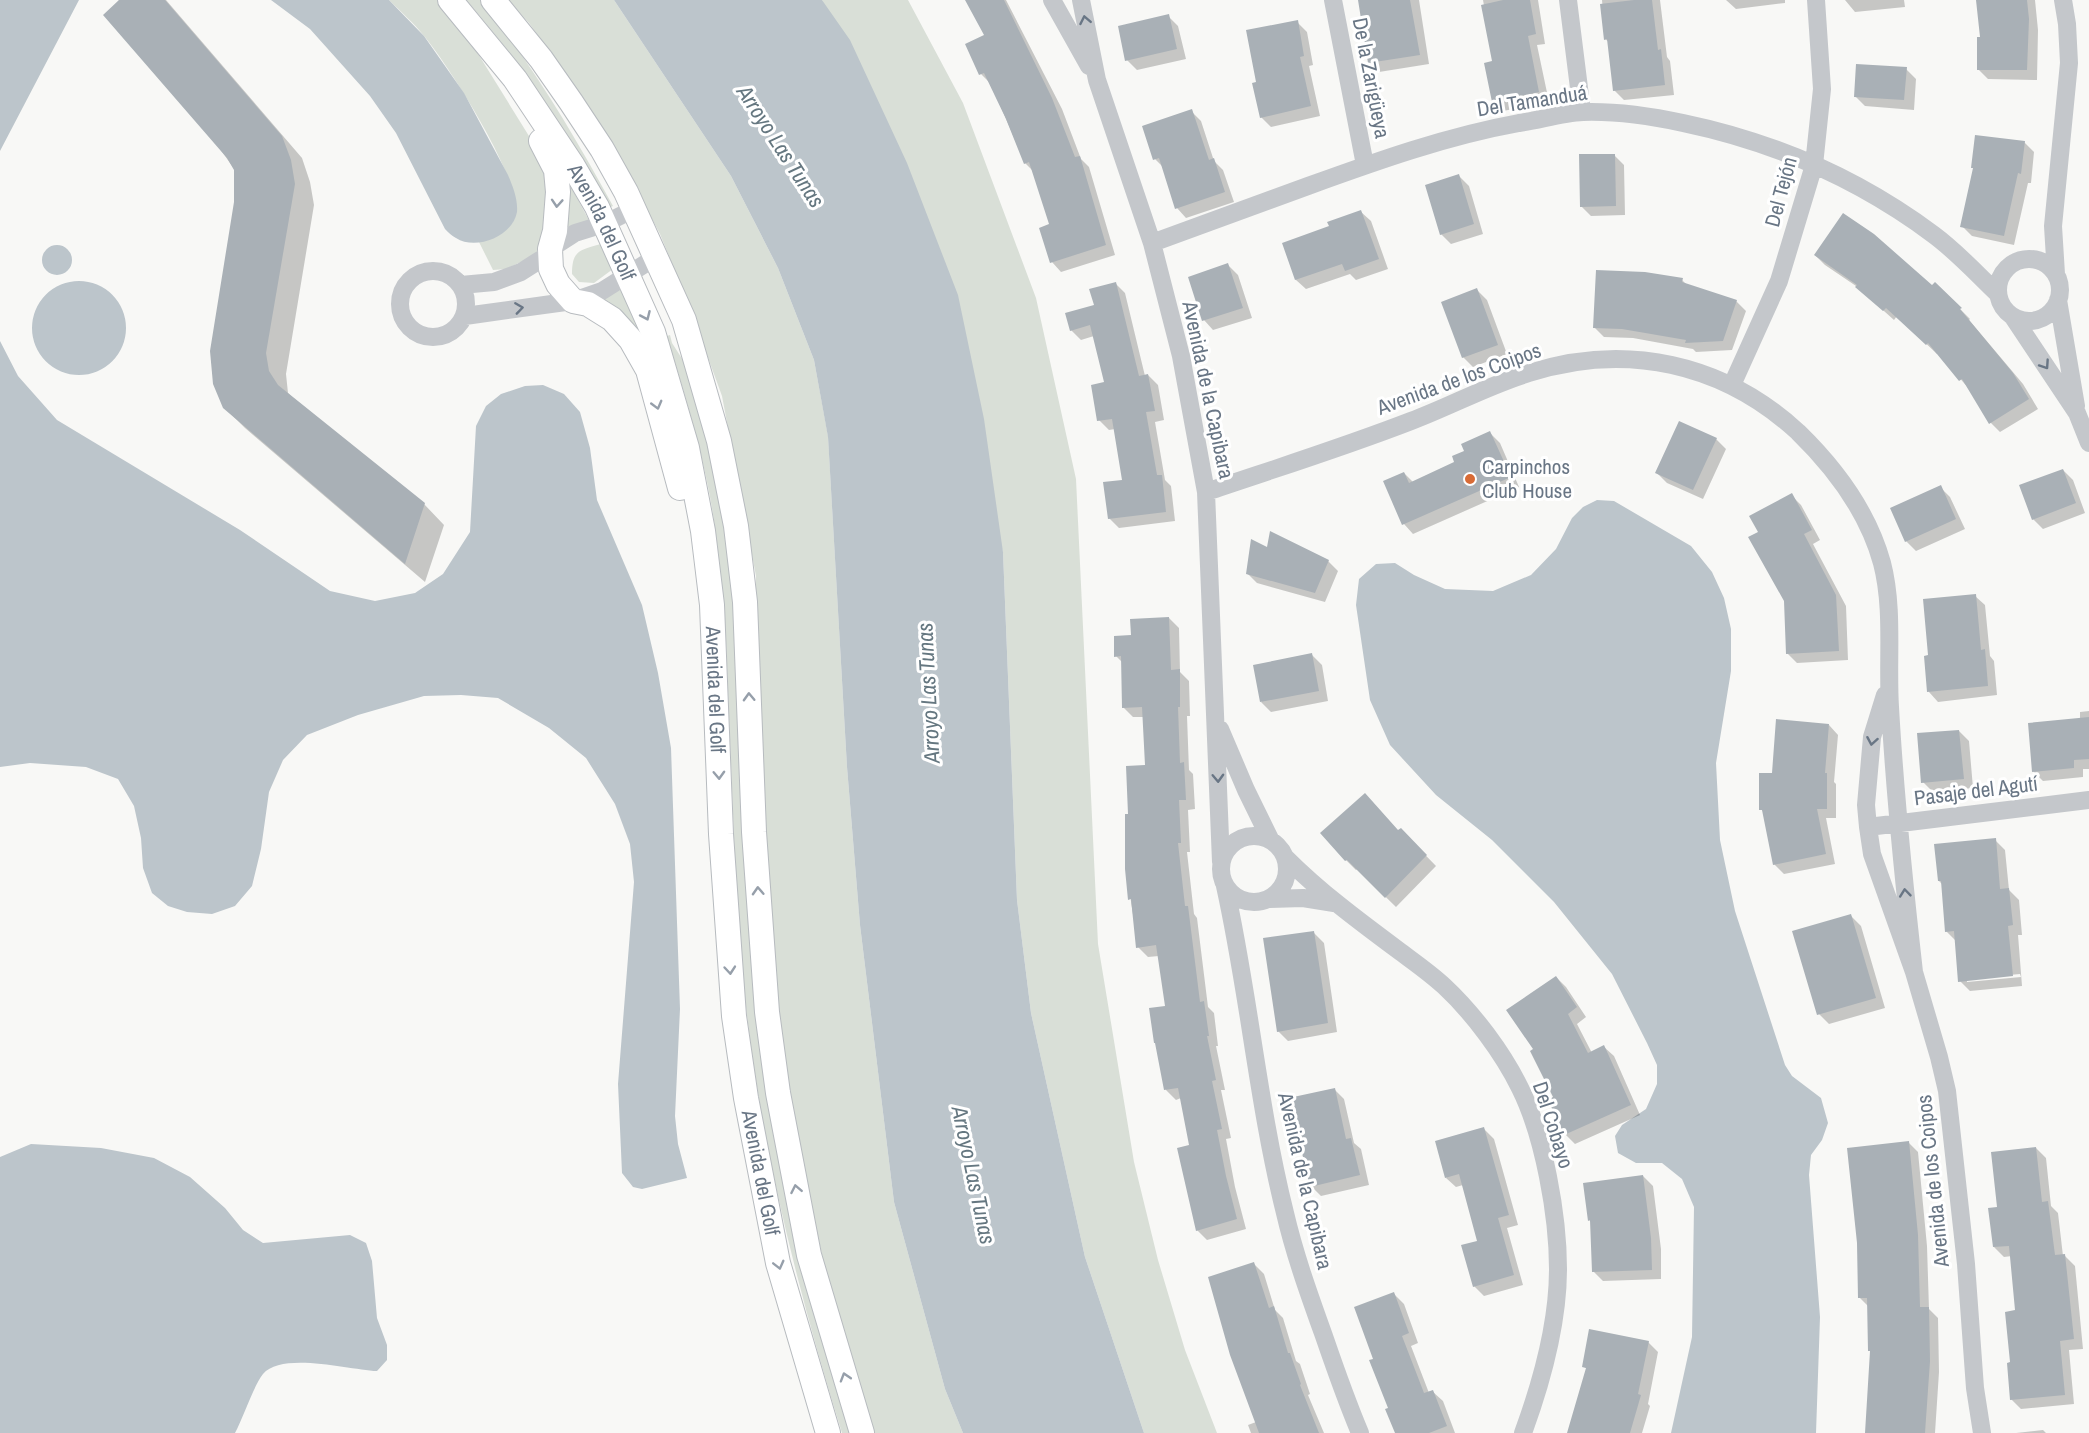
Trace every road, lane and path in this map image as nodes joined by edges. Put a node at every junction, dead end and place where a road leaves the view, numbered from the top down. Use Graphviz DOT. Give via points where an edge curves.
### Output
graph roads {
  1 [pos="494,0"];
  2 [pos="1052,0"];
  3 [pos="1081,0"];
  4 [pos="1333,0"];
  5 [pos="1568,0"];
  6 [pos="1816,0"];
  7 [pos="2063,0"];
  8 [pos="452,3"];
  9 [pos="1097,80"];
  10 [pos="1582,112"];
  11 [pos="1365,165"];
  12 [pos="1814,165"];
  13 [pos="634,209"];
  14 [pos="604,224"];
  15 [pos="2053,226"];
  16 [pos="1152,243"];
  17 [pos="550,249"];
  18 [pos="656,257"];
  19 [pos="2033,260"];
  20 [pos="1971,268"];
  21 [pos="2007,269"];
  22 [pos="627,274"];
  23 [pos="2055,274"];
  24 [pos="461,285"];
  25 [pos="1998,294"];
  26 [pos="2058,300"];
  27 [pos="573,301"];
  28 [pos="465,316"];
  29 [pos="2013,317"];
  30 [pos="1732,385"];
  31 [pos="2077,413"];
  32 [pos="2089,443"];
  33 [pos="1206,492"];
  34 [pos="712,605"];
  35 [pos="1888,685"];
  36 [pos="1216,719"];
  37 [pos="2089,800"];
  38 [pos="1898,824"];
  39 [pos="1868,827"];
  40 [pos="1270,839"];
  41 [pos="1286,858"];
  42 [pos="1221,862"];
  43 [pos="1225,886"];
  44 [pos="1262,901"];
  45 [pos="1336,903"];
  46 [pos="1235,931"];
  47 [pos="1914,972"];
  48 [pos="1975,1388"];
  49 [pos="828,1433"];
  50 [pos="862,1433"];
  51 [pos="1360,1433"];
  52 [pos="1523,1433"];
  53 [pos="1968,1433"];
  54 [pos="1982,1433"];
  1 -- 13 [label="street, Avenida del Golf" via="541,59 602,148"];
  2 -- 9 [label="street, Avenida de la Capibara"];
  9 -- 3 [label="street, Avenida de la Capibara, one-way"];
  4 -- 11 [label="street, De la Zarigüeya"];
  5 -- 10 [label="street"];
  6 -- 12 [label="street, Del Tejón" via="1822,89"];
  7 -- 15 [label="street" via="2068,63"];
  8 -- 14 [label="street, Avenida del Golf" via="544,120"];
  8 -- 17 [label="street, one-way" via="556,170 558,192"];
  9 -- 16 [label="street, Avenida de la Capibara"];
  10 -- 11 [label="street, Del Tamanduá" via="1479,130"];
  10 -- 12 [label="street, Del Tamanduá" via="1628,114 1708,128 1786,152"];
  11 -- 16 [label="street, Del Tamanduá"];
  12 -- 20 [label="street, Del Tamanduá" via="1903,213"];
  12 -- 30 [label="street, Del Tejón" via="1779,281"];
  13 -- 14 [label="street"];
  13 -- 18 [label="street, Avenida del Golf"];
  14 -- 17 [label="street" via="575,233"];
  14 -- 22 [label="street, Avenida del Golf"];
  15 -- 19 [label="street"];
  15 -- 23 [label="street"];
  16 -- 33 [label="street, Avenida de la Capibara" via="1181,356"];
  17 -- 24 [label="street" via="521,272 494,282"];
  17 -- 27 [label="street" via="551,269"];
  18 -- 22 [label="street"];
  50 -- 18 [label="street, Avenida del Golf, one-way" via="810,1255 778,1093 767,1012 745,603 736,526 719,441 684,320"];
  19 -- 21 [label="street" via="2015,263"];
  19 -- 23 [label="street" via="2042,262"];
  20 -- 21 [label="street"];
  20 -- 25 [label="street, Del Tamanduá"];
  21 -- 25 [label="street"];
  22 -- 27 [label="street" via="602,291"];
  22 -- 34 [label="street, Avenida del Golf, one-way" via="653,332 687,448"];
  23 -- 26 [label="street" via="2060,291"];
  24 -- 28 [label="street" via="467,303"];
  24 -- 28 [label="street" via="446,273 420,274 402,291 400,306 411,329 422,336 447,335"];
  25 -- 29 [label="street"];
  26 -- 29 [label="street" via="2040,320"];
  26 -- 31 [label="street"];
  28 -- 27 [label="street, one-way"];
  27 -- 34 [label="street, one-way" via="588,304 612,319 631,340 648,370"];
  29 -- 31 [label="street, one-way"];
  30 -- 33 [label="street, Avenida de los Coipos" via="1656,361 1603,358 1561,365 1528,373 1411,421"];
  30 -- 35 [label="street, Avenida de los Coipos" via="1782,418 1812,446 1840,478 1858,507 1882,563 1888,602"];
  31 -- 32 [label="street"];
  33 -- 36 [label="street, Avenida de la Capibara"];
  34 -- 49 [label="street, Avenida del Golf, one-way" via="721,834 734,1016 778,1263"];
  35 -- 38 [label="street, Avenida de los Coipos"];
  35 -- 39 [label="street, Avenida de los Coipos, one-way" via="1872,737"];
  36 -- 40 [label="street, Avenida de la Capibara"];
  36 -- 42 [label="street, Avenida de la Capibara, one-way"];
  37 -- 38 [label="street, Pasaje del Agutí"];
  38 -- 39 [label="street, Pasaje del Agutí"];
  47 -- 38 [label="street, Avenida de los Coipos, one-way"];
  39 -- 47 [label="street, Avenida de los Coipos" via="1872,854"];
  40 -- 41 [label="street, Avenida de la Capibara"];
  40 -- 42 [label="street" via="1240,838 1225,852"];
  41 -- 44 [label="street" via="1282,886"];
  41 -- 45 [label="street, Del Cobayo"];
  42 -- 43 [label="street, Avenida de la Capibara"];
  43 -- 44 [label="street" via="1247,902"];
  43 -- 46 [label="street, Avenida de la Capibara"];
  44 -- 45 [label="street, Del Cobayo" via="1303,897"];
  44 -- 46 [label="street" via="1245,914"];
  45 -- 52 [label="street, Del Cobayo" via="1445,986 1463,1006 1515,1079 1535,1128 1556,1233 1557,1295 1534,1404"];
  46 -- 51 [label="street, Avenida de la Capibara" via="1285,1213 1302,1275"];
  47 -- 48 [label="street, Avenida de los Coipos" via="1947,1091"];
  48 -- 53 [label="street, Avenida de los Coipos"];
  48 -- 54 [label="street, Avenida de los Coipos"];
}
